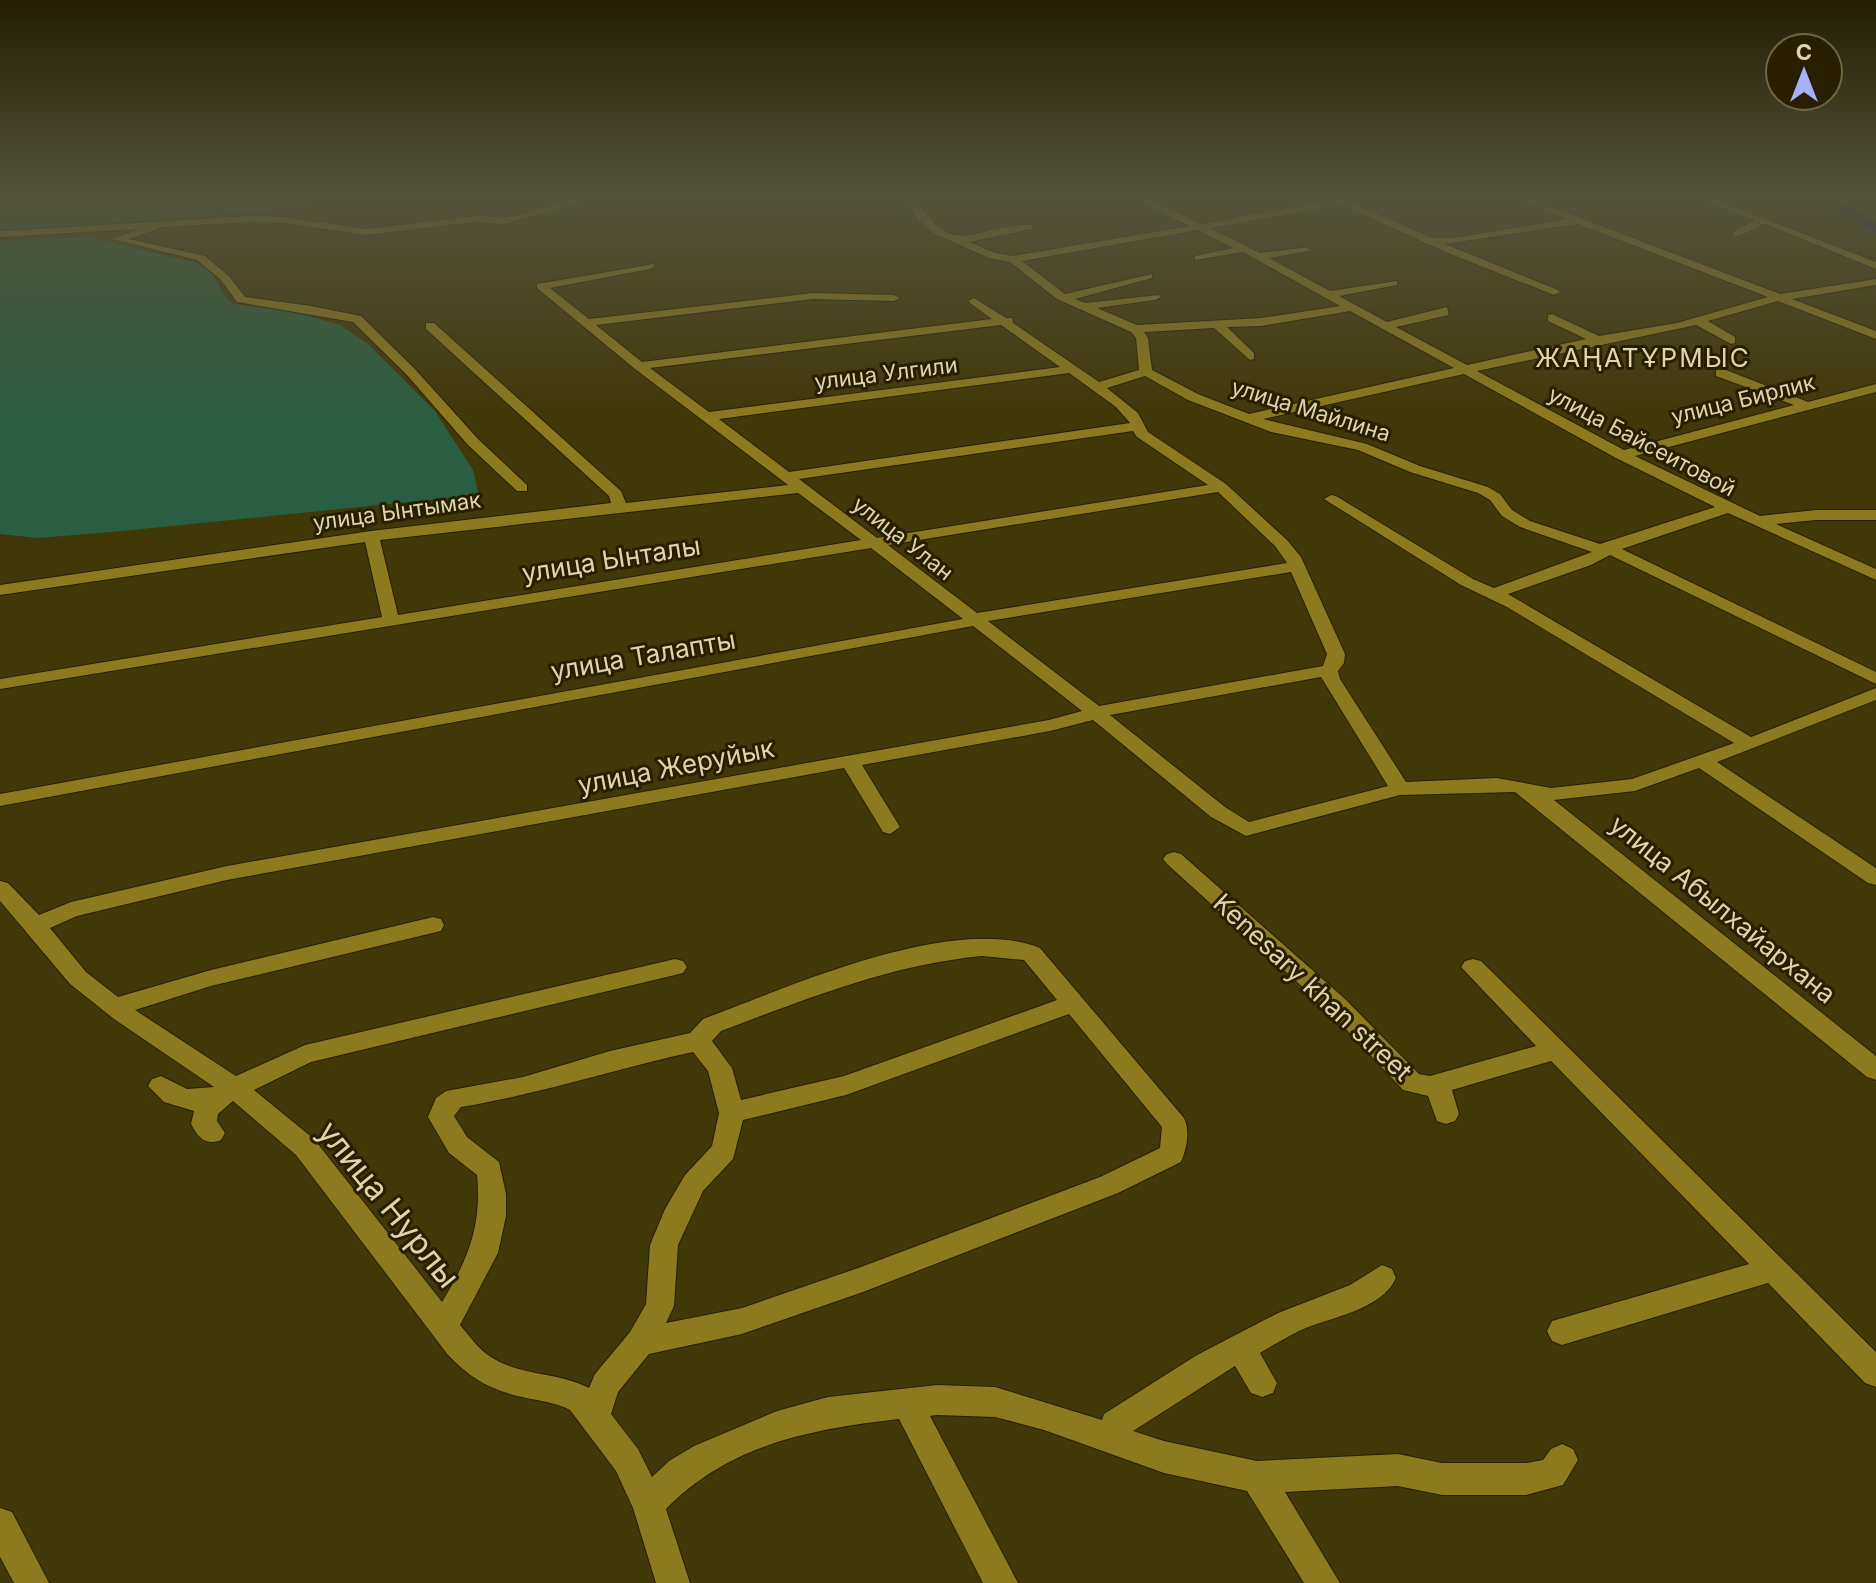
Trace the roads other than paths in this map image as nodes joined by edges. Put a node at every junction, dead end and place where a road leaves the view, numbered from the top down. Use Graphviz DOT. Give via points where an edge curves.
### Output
graph roads {
  1 [pos="218,272"];
  2 [pos="613,272"];
  3 [pos="1028,272"];
  4 [pos="1292,272"];
  5 [pos="1506,272"];
  6 [pos="1715,272"];
  7 [pos="1148,276"];
  8 [pos="1876,282"];
  9 [pos="1393,283"];
  10 [pos="1554,292"];
  11 [pos="1327,295"];
  12 [pos="1398,296"];
  13 [pos="1155,297"];
  14 [pos="1781,297"];
  15 [pos="894,298"];
  16 [pos="1064,298"];
  17 [pos="974,301"];
  18 [pos="1347,306"];
  19 [pos="1081,307"];
  20 [pos="1443,309"];
  21 [pos="1552,318"];
  22 [pos="1709,318"];
  23 [pos="1008,321"];
  24 [pos="586,323"];
  25 [pos="1217,325"];
  26 [pos="430,326"];
  27 [pos="1384,326"];
  28 [pos="1135,329"];
  29 [pos="1876,335"];
  30 [pos="1598,340"];
  31 [pos="1731,340"];
  32 [pos="1250,356"];
  33 [pos="639,366"];
  34 [pos="1071,369"];
  35 [pos="1463,370"];
  36 [pos="1146,372"];
  37 [pos="1721,373"];
  38 [pos="1097,387"];
  39 [pos="1876,388"];
  40 [pos="1805,405"];
  41 [pos="706,417"];
  42 [pos="1250,418"];
  43 [pos="1137,426"];
  44 [pos="1621,455"];
  45 [pos="785,477"];
  46 [pos="1221,487"];
  47 [pos="522,488"];
  48 [pos="802,488"];
  49 [pos="1331,499"];
  50 [pos="613,509"];
  51 [pos="1725,509"];
  52 [pos="1876,515"];
  53 [pos="1760,521"];
  54 [pos="371,536"];
  55 [pos="873,543"];
  56 [pos="1612,550"];
  57 [pos="1296,566"];
  58 [pos="1876,575"];
  59 [pos="0,590"];
  60 [pos="1493,594"];
  61 [pos="391,619"];
  62 [pos="975,622"];
  63 [pos="1329,670"];
  64 [pos="1876,679"];
  65 [pos="4,683"];
  66 [pos="1876,693"];
  67 [pos="1097,714"];
  68 [pos="1748,743"];
  69 [pos="1700,760"];
  70 [pos="850,761"];
  71 [pos="1400,789"];
  72 [pos="1534,794"];
  73 [pos="0,800"];
  74 [pos="890,827"];
  75 [pos="1174,859"];
  76 [pos="1876,878"];
  77 [pos="0,888"];
  78 [pos="433,925"];
  79 [pos="36,926"];
  80 [pos="675,967"];
  81 [pos="1473,967"];
  82 [pos="1072,1004"];
  83 [pos="114,1007"];
  84 [pos="698,1041"];
  85 [pos="1553,1051"];
  86 [pos="1876,1070"];
  87 [pos="1434,1085"];
  88 [pos="161,1086"];
  89 [pos="229,1093"];
  90 [pos="732,1113"];
  91 [pos="1446,1114"];
  92 [pos="212,1133"];
  93 [pos="1774,1269"];
  94 [pos="1382,1278"];
  95 [pos="443,1326"];
  96 [pos="1562,1331"];
  97 [pos="640,1342"];
  98 [pos="1241,1350"];
  99 [pos="1876,1373"];
  100 [pos="1262,1383"];
  101 [pos="906,1402"];
  102 [pos="594,1417"];
  103 [pos="1112,1438"];
  104 [pos="1562,1460"];
  105 [pos="1257,1477"];
  106 [pos="648,1504"];
  107 [pos="0,1524"];
  108 [pos="32,1583"];
  109 [pos="673,1583"];
  110 [pos="1001,1583"];
  111 [pos="1323,1583"];
  1 -- 47 [label="street" via="241,300 357,319"];
  2 -- 24 [label="street, улица Улан" via="541,286"];
  3 -- 16 [label="street"];
  4 -- 11 [label="street, улица Байсеитовой"];
  5 -- 10 [label="street"];
  6 -- 14 [label="street"];
  7 -- 16 [label="street"];
  8 -- 14 [label="street"];
  9 -- 11 [label="street"];
  11 -- 18 [label="street, улица Байсеитовой"];
  12 -- 18 [label="street"];
  13 -- 19 [label="street"];
  14 -- 22 [label="street"];
  14 -- 29 [label="street"];
  15 -- 24 [label="street" via="813,296"];
  16 -- 19 [label="street"];
  17 -- 23 [label="street"];
  18 -- 25 [label="street" via="1288,319"];
  18 -- 27 [label="street, улица Байсеитовой"];
  19 -- 28 [label="street"];
  20 -- 27 [label="street" via="1445,313 1434,317"];
  21 -- 30 [label="street"];
  22 -- 30 [label="street"];
  22 -- 31 [label="street"];
  23 -- 33 [label="street"];
  23 -- 34 [label="street"];
  24 -- 33 [label="street, улица Улан"];
  25 -- 28 [label="street"];
  25 -- 32 [label="street"];
  26 -- 50 [label="street" via="616,494 619,504"];
  27 -- 35 [label="street, улица Байсеитовой"];
  28 -- 36 [label="street" via="1142,338"];
  30 -- 35 [label="street"];
  33 -- 41 [label="street, улица Улан"];
  34 -- 38 [label="street"];
  34 -- 41 [label="street, улица Улгили"];
  35 -- 42 [label="street" via="1348,390"];
  35 -- 44 [label="street, улица Байсеитовой"];
  36 -- 38 [label="street"];
  36 -- 42 [label="street, улица Майлина"];
  37 -- 40 [label="street"];
  38 -- 43 [label="street" via="1121,404"];
  39 -- 40 [label="street, улица Бирлик"];
  40 -- 44 [label="street, улица Бирлик"];
  41 -- 45 [label="street, улица Улан"];
  42 -- 56 [label="street, улица Майлина" via="1276,429 1362,447 1483,490 1525,524"];
  43 -- 45 [label="street"];
  43 -- 46 [label="street"];
  44 -- 51 [label="street, улица Байсеитовой"];
  45 -- 48 [label="street, улица Улан"];
  46 -- 55 [label="street, улица Ынталы"];
  46 -- 57 [label="street" via="1274,535"];
  48 -- 50 [label="street, улица Ынтымак"];
  48 -- 55 [label="street, улица Улан"];
  49 -- 60 [label="street"];
  50 -- 54 [label="street, улица Ынтымак"];
  51 -- 53 [label="street, улица Байсеитовой"];
  51 -- 56 [label="street" via="1615,544"];
  52 -- 53 [label="street"];
  53 -- 58 [label="street, улица Байсеитовой"];
  54 -- 59 [label="street, улица Ынтымак"];
  54 -- 61 [label="street"];
  55 -- 61 [label="street, улица Ынталы"];
  55 -- 62 [label="street, улица Улан"];
  56 -- 60 [label="street"];
  56 -- 64 [label="street, улица Майлина"];
  57 -- 62 [label="street, улица Талапты"];
  57 -- 63 [label="street" via="1336,654"];
  60 -- 68 [label="street"];
  61 -- 65 [label="street, улица Ынталы"];
  62 -- 67 [label="street, улица Улан"];
  62 -- 73 [label="street, улица Талапты"];
  63 -- 67 [label="street, улица Жеруйык"];
  63 -- 71 [label="street"];
  66 -- 68 [label="street"];
  67 -- 70 [label="street, улица Жеруйык"];
  67 -- 71 [label="street, улица Улан" via="1246,829"];
  68 -- 69 [label="street"];
  69 -- 72 [label="street" via="1635,785"];
  69 -- 76 [label="street"];
  70 -- 74 [label="street"];
  70 -- 79 [label="street, улица Жеруйык" via="227,873 71,910"];
  71 -- 72 [label="street" via="1497,784 1520,786"];
  72 -- 86 [label="street, улица Абылхайархана"];
  75 -- 87 [label="street, Kenesary khan street" via="1336,1004 1412,1083"];
  77 -- 79 [label="street, улица Нурлы"];
  78 -- 83 [label="street" via="225,974"];
  79 -- 83 [label="street, улица Нурлы" via="78,978"];
  80 -- 89 [label="street" via="305,1054"];
  81 -- 85 [label="street"];
  82 -- 84 [label="street" via="1032,954 944,949 712,1025"];
  82 -- 90 [label="street" via="846,1085"];
  82 -- 97 [label="street" via="1175,1125 1172,1154 1109,1185 863,1279 742,1321"];
  83 -- 89 [label="street, улица Нурлы"];
  84 -- 90 [label="street" via="720,1068"];
  84 -- 95 [label="street" via="523,1087 455,1098 445,1105 441,1117 458,1145 490,1170 495,1199 492,1234 475,1275"];
  85 -- 87 [label="street, Kenesary khan street"];
  85 -- 93 [label="street"];
  87 -- 91 [label="street"];
  88 -- 89 [label="street" via="185,1101 204,1102"];
  89 -- 92 [label="street" via="205,1113 204,1124"];
  89 -- 95 [label="street, улица Нурлы" via="305,1147"];
  90 -- 97 [label="street" via="724,1151 694,1183 664,1245 660,1306"];
  93 -- 96 [label="street"];
  93 -- 99 [label="street"];
  94 -- 98 [label="street" via="1360,1294 1288,1322"];
  95 -- 102 [label="street, улица Нурлы" via="481,1368 564,1391 581,1400"];
  97 -- 102 [label="street" via="606,1384"];
  98 -- 100 [label="street"];
  98 -- 103 [label="street" via="1135,1409 1115,1425"];
  101 -- 103 [label="street" via="995,1402"];
  101 -- 106 [label="street" via="828,1412 777,1426 680,1472"];
  101 -- 110 [label="street"];
  102 -- 106 [label="street, улица Нурлы" via="627,1460"];
  103 -- 105 [label="street" via="1164,1457"];
  104 -- 105 [label="street" via="1552,1474 1526,1479 1442,1479 1398,1470"];
  105 -- 111 [label="street"];
  106 -- 109 [label="street, улица Нурлы"];
  107 -- 108 [label="street"];
}
